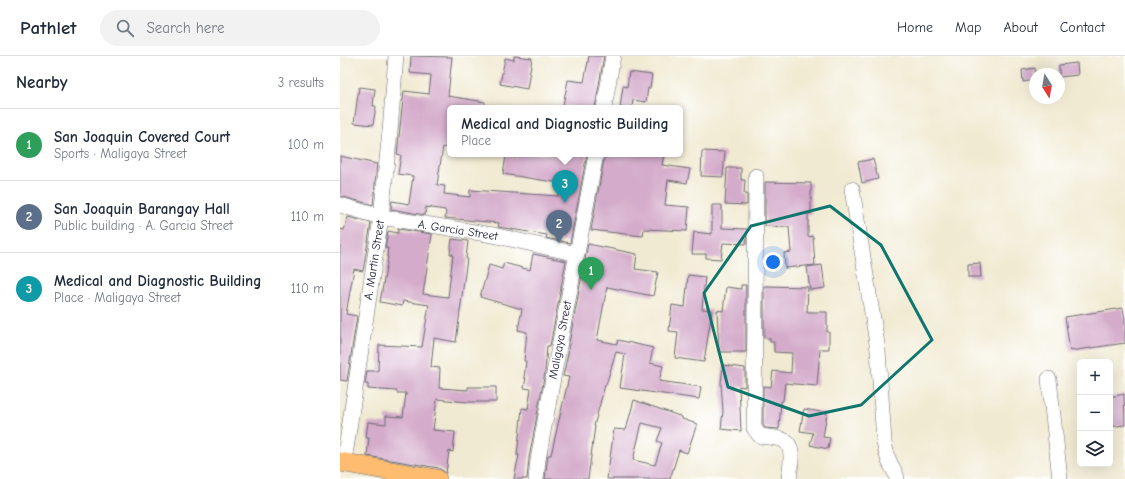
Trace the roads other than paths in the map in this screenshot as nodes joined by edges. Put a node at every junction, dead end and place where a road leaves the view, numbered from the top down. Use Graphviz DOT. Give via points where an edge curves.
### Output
graph roads {
  1 [pos="396,56"];
  2 [pos="613,56"];
  3 [pos="605,105"];
  4 [pos="595,157"];
  5 [pos="756,176"];
  6 [pos="852,189"];
  7 [pos="340,205"];
  8 [pos="381,217"];
  9 [pos="577,254"];
  10 [pos="1049,379"];
  11 [pos="342,462"];
  12 [pos="437,479"];
  13 [pos="536,479"];
  14 [pos="789,479"];
  15 [pos="897,479"];
  16 [pos="1060,479"];
  1 -- 8 [label="street, A. Martin Street"];
  2 -- 3 [label="street"];
  4 -- 9 [label="street, Maligaya Street"];
  5 -- 14 [label="street" via="754,428 760,436 783,440 788,444 791,449"];
  6 -- 15 [label="street" via="878,350 884,442"];
  7 -- 8 [label="street, A. Garcia Street"];
  8 -- 9 [label="street, A. Garcia Street" via="493,235"];
  8 -- 11 [label="street, A. Martin Street"];
  9 -- 13 [label="street, Maligaya Street"];
  10 -- 16 [label="street"];
  11 -- 12 [label="main road"];
}
